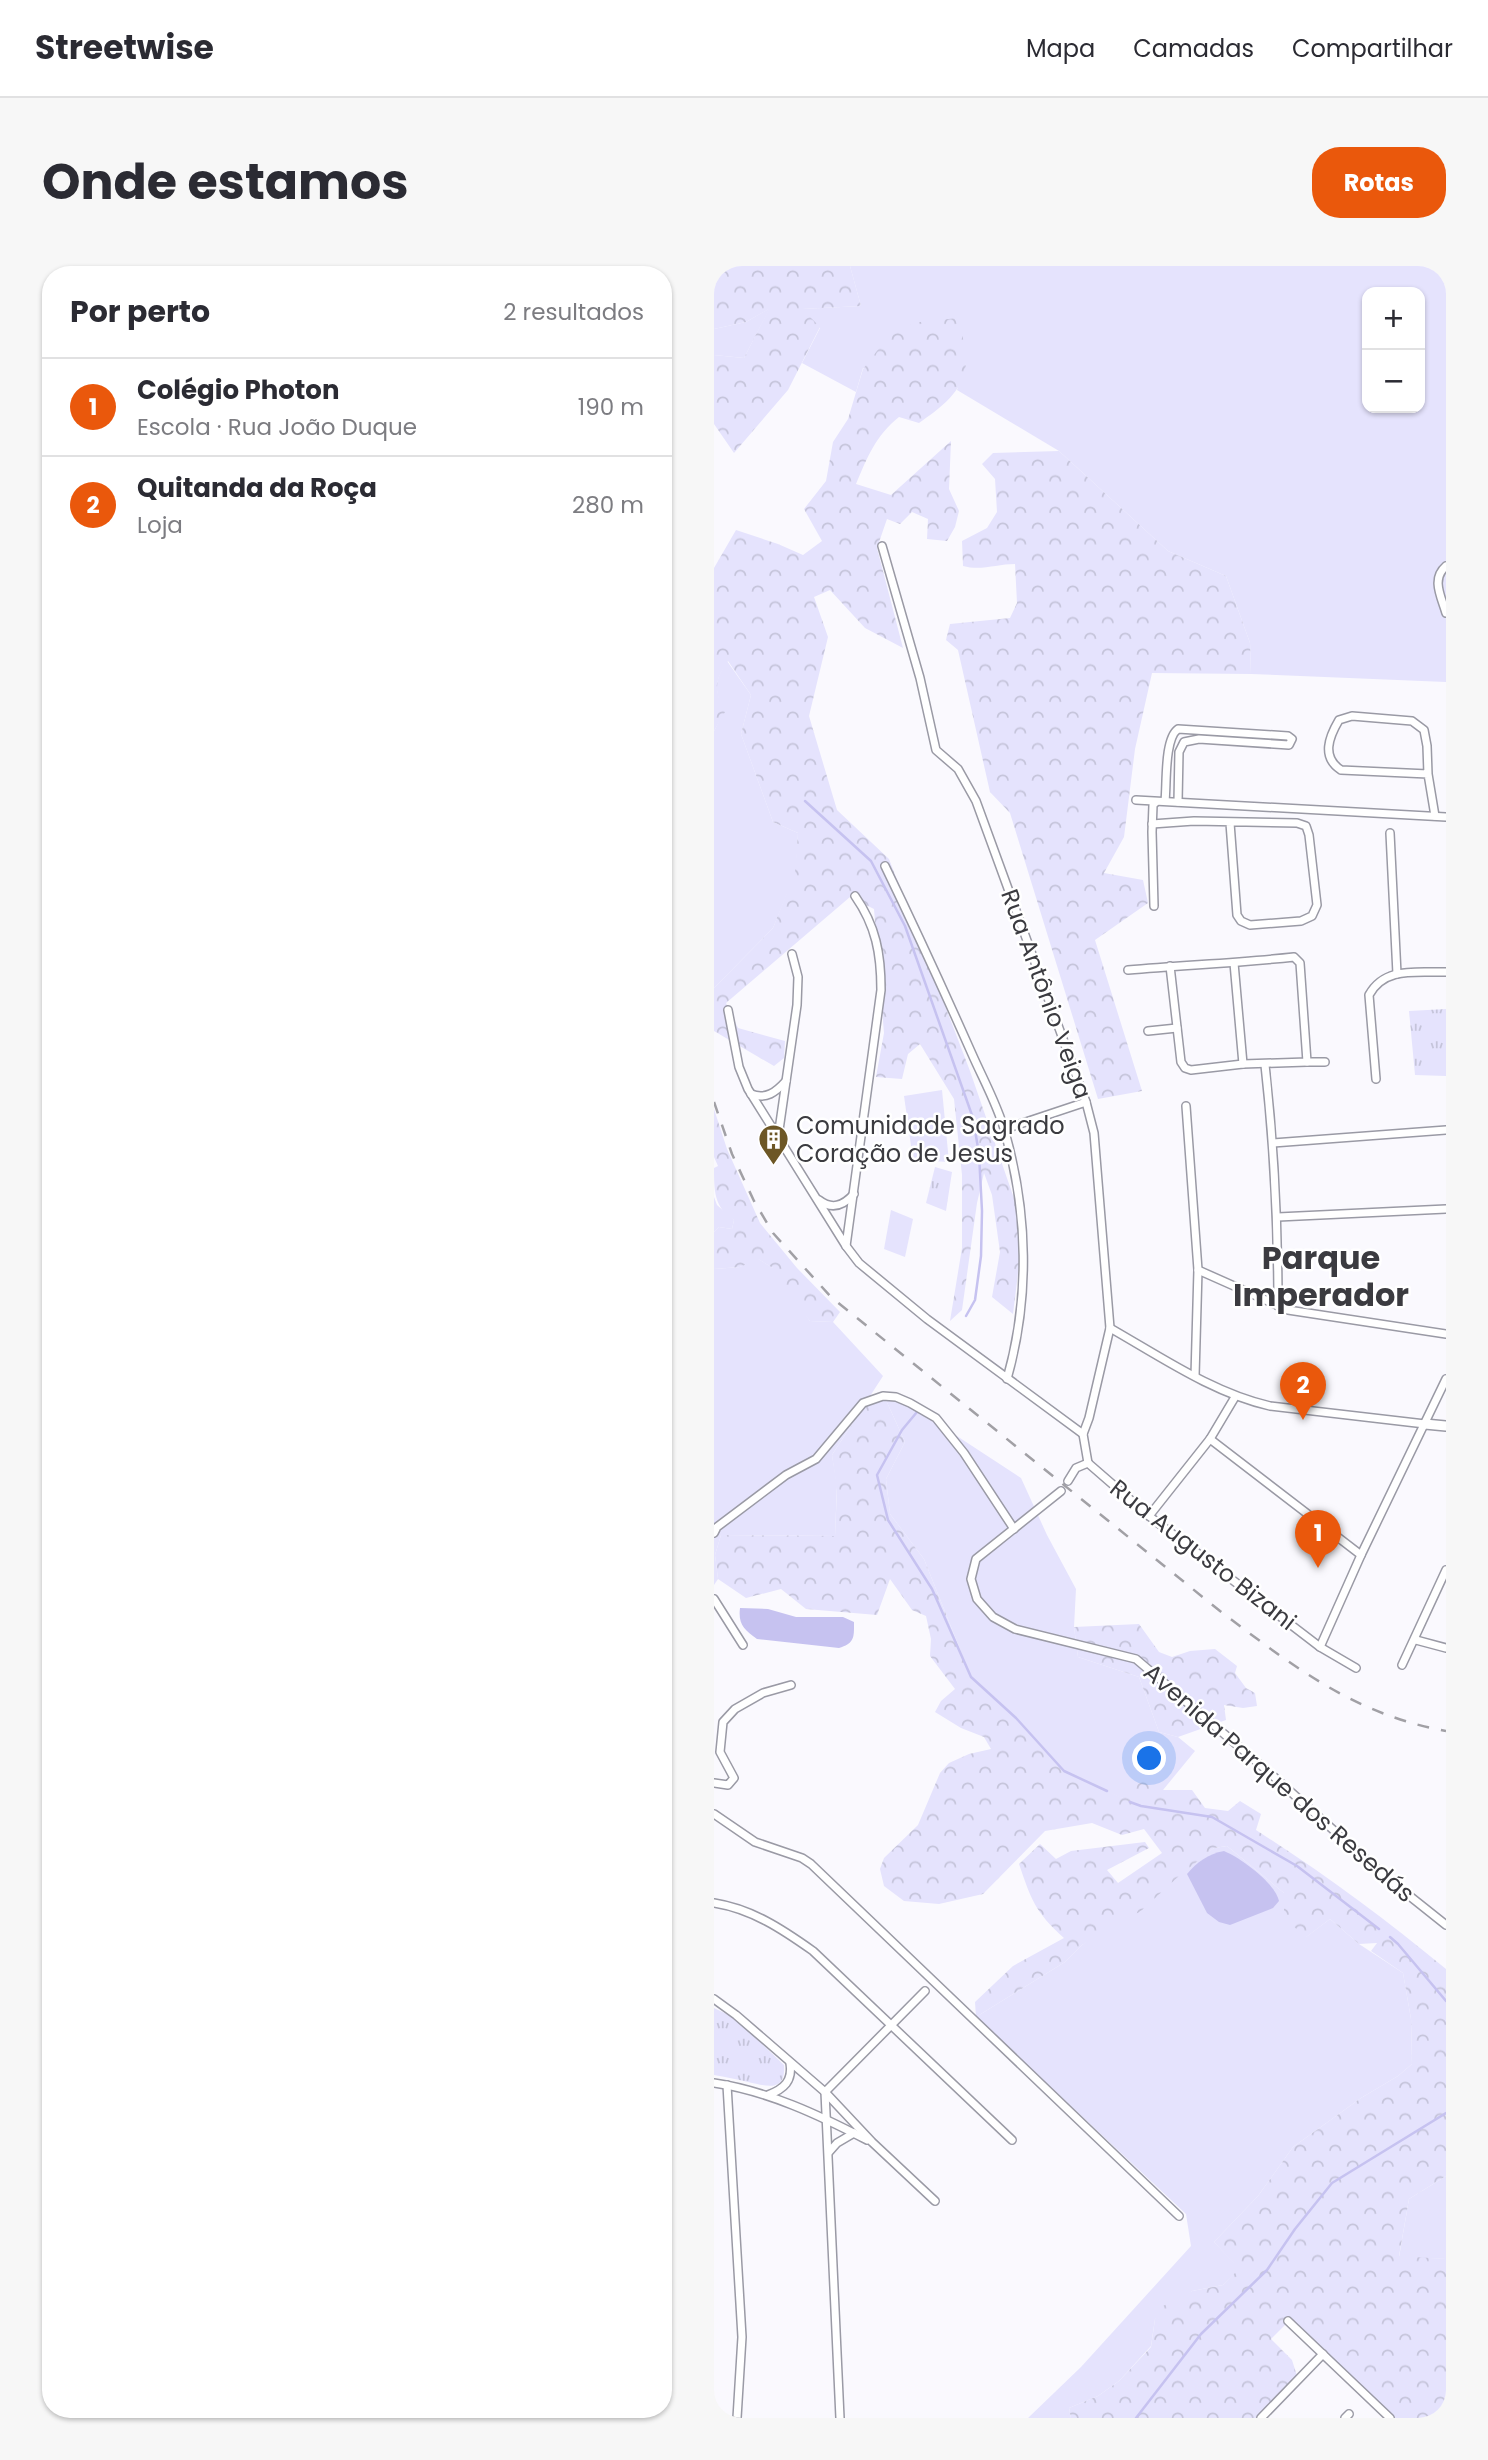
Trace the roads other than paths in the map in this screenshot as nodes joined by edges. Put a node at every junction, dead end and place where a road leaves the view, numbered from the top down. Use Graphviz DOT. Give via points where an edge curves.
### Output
graph roads {
  1 [pos="882,546"];
  2 [pos="1446,566"];
  3 [pos="1446,613"];
  4 [pos="1428,774"];
  5 [pos="1136,800"];
  6 [pos="1165,801"];
  7 [pos="1156,802"];
  8 [pos="1178,802"];
  9 [pos="1435,816"];
  10 [pos="1446,817"];
  11 [pos="1230,823"];
  12 [pos="1152,824"];
  13 [pos="1390,834"];
  14 [pos="885,866"];
  15 [pos="855,896"];
  16 [pos="1154,906"];
  17 [pos="792,954"];
  18 [pos="1234,964"];
  19 [pos="1170,966"];
  20 [pos="1128,970"];
  21 [pos="1446,972"];
  22 [pos="1397,974"];
  23 [pos="728,1010"];
  24 [pos="1177,1028"];
  25 [pos="1148,1031"];
  26 [pos="1307,1062"];
  27 [pos="1325,1062"];
  28 [pos="1243,1064"];
  29 [pos="1265,1065"];
  30 [pos="1376,1079"];
  31 [pos="786,1080"];
  32 [pos="751,1094"];
  33 [pos="1086,1102"];
  34 [pos="1186,1106"];
  35 [pos="1005,1129"];
  36 [pos="1446,1130"];
  37 [pos="778,1138"];
  38 [pos="1273,1143"];
  39 [pos="854,1194"];
  40 [pos="815,1197"];
  41 [pos="1446,1209"];
  42 [pos="1278,1217"];
  43 [pos="846,1246"];
  44 [pos="1198,1270"];
  45 [pos="1278,1306"];
  46 [pos="1110,1328"];
  47 [pos="1446,1334"];
  48 [pos="1195,1376"];
  49 [pos="1007,1379"];
  50 [pos="1446,1379"];
  51 [pos="1235,1397"];
  52 [pos="1425,1424"];
  53 [pos="1446,1426"];
  54 [pos="1083,1434"];
  55 [pos="1210,1439"];
  56 [pos="1088,1463"];
  57 [pos="1068,1481"];
  58 [pos="1061,1490"];
  59 [pos="1149,1516"];
  60 [pos="1014,1529"];
  61 [pos="714,1533"];
  62 [pos="1361,1555"];
  63 [pos="1446,1570"];
  64 [pos="714,1599"];
  65 [pos="1416,1640"];
  66 [pos="743,1645"];
  67 [pos="1320,1647"];
  68 [pos="1446,1648"];
  69 [pos="1402,1665"];
  70 [pos="1356,1668"];
  71 [pos="791,1685"];
  72 [pos="714,1783"];
  73 [pos="714,1814"];
  74 [pos="714,1821"];
  75 [pos="729,1824"];
  76 [pos="714,1903"];
  77 [pos="1446,1925"];
  78 [pos="925,1991"];
  79 [pos="714,1999"];
  80 [pos="890,2026"];
  81 [pos="790,2062"];
  82 [pos="714,2083"];
  83 [pos="727,2085"];
  84 [pos="825,2092"];
  85 [pos="767,2095"];
  86 [pos="827,2119"];
  87 [pos="854,2133"];
  88 [pos="1012,2140"];
  89 [pos="872,2143"];
  90 [pos="828,2153"];
  91 [pos="935,2201"];
  92 [pos="1180,2216"];
  93 [pos="1288,2321"];
  94 [pos="1323,2354"];
  95 [pos="737,2418"];
  96 [pos="840,2418"];
  97 [pos="1261,2418"];
  98 [pos="1391,2418"];
  1 -- 33 [label="street, Rua Antônio Veiga" via="936,750 958,769 975,801"];
  2 -- 3 [label="street" via="1437,579"];
  4 -- 4 [label="street" via="1341,770 1330,761 1331,734 1339,720 1352,716 1412,721 1424,730"];
  4 -- 9 [label="street"];
  5 -- 7 [label="street"];
  6 -- 7 [label="street"];
  6 -- 8 [label="street"];
  6 -- 8 [label="street" via="1169,744 1178,729 1292,739 1289,746 1199,739 1184,742 1179,752"];
  7 -- 12 [label="street"];
  8 -- 9 [label="street"];
  9 -- 10 [label="street"];
  11 -- 11 [label="street" via="1241,921 1250,925 1312,916 1317,905 1306,826 1297,822"];
  11 -- 12 [label="street"];
  12 -- 16 [label="street"];
  13 -- 22 [label="street"];
  14 -- 35 [label="street"];
  15 -- 39 [label="street" via="874,930 881,990"];
  17 -- 31 [label="street" via="798,977 797,1005"];
  18 -- 19 [label="street"];
  18 -- 26 [label="street" via="1298,959"];
  18 -- 28 [label="street"];
  19 -- 20 [label="street"];
  19 -- 24 [label="street"];
  21 -- 22 [label="street"];
  22 -- 30 [label="street" via="1376,983 1370,995"];
  23 -- 32 [label="street" via="739,1067"];
  24 -- 25 [label="street"];
  24 -- 28 [label="street" via="1185,1068"];
  26 -- 27 [label="street"];
  26 -- 29 [label="street"];
  28 -- 29 [label="street"];
  29 -- 38 [label="street"];
  31 -- 32 [label="street" via="770,1095"];
  31 -- 37 [label="street"];
  32 -- 37 [label="street"];
  33 -- 35 [label="street"];
  33 -- 46 [label="street, Rua Antônio Veiga" via="1094,1133"];
  34 -- 44 [label="street"];
  35 -- 49 [label="street" via="1022,1213 1024,1263 1016,1346"];
  36 -- 38 [label="street"];
  37 -- 40 [label="street"];
  38 -- 42 [label="street"];
  39 -- 40 [label="street" via="842,1205"];
  39 -- 43 [label="street"];
  40 -- 43 [label="street"];
  41 -- 42 [label="street"];
  42 -- 45 [label="street"];
  43 -- 49 [label="street" via="864,1268"];
  44 -- 45 [label="street"];
  44 -- 48 [label="street"];
  45 -- 47 [label="street"];
  46 -- 48 [label="street"];
  46 -- 54 [label="street, Rua Antônio Veiga"];
  48 -- 51 [label="street"];
  49 -- 54 [label="street"];
  50 -- 52 [label="street"];
  51 -- 52 [label="street" via="1270,1406"];
  51 -- 55 [label="street"];
  52 -- 53 [label="street"];
  52 -- 62 [label="street"];
  54 -- 56 [label="street, Rua Antônio Veiga"];
  55 -- 59 [label="street"];
  55 -- 62 [label="street"];
  56 -- 57 [label="street" via="1076,1468"];
  56 -- 59 [label="street, Rua Augusto Bizani"];
  58 -- 60 [label="street, Avenida Parque dos Resedás"];
  59 -- 67 [label="street, Rua Augusto Bizani"];
  60 -- 61 [label="street" via="936,1418 911,1403 883,1396 863,1403 816,1458 786,1475"];
  60 -- 77 [label="street, Avenida Parque dos Resedás" via="976,1559 971,1579 977,1599 993,1617 1015,1629 1136,1659"];
  62 -- 67 [label="street"];
  63 -- 65 [label="street"];
  64 -- 66 [label="street"];
  65 -- 68 [label="street"];
  65 -- 69 [label="street"];
  67 -- 70 [label="street, Rua Augusto Bizani"];
  71 -- 72 [label="street" via="754,1698 723,1722 720,1752 734,1778 728,1785"];
  73 -- 75 [label="street"];
  74 -- 75 [label="street"];
  75 -- 92 [label="street" via="755,1842 811,1864"];
  76 -- 80 [label="street" via="735,1906 813,1951"];
  78 -- 80 [label="street"];
  79 -- 81 [label="street"];
  80 -- 84 [label="street"];
  80 -- 88 [label="street"];
  81 -- 84 [label="street"];
  81 -- 85 [label="street" via="787,2083"];
  82 -- 83 [label="street"];
  83 -- 85 [label="street"];
  83 -- 95 [label="street" via="742,2337"];
  84 -- 86 [label="street"];
  84 -- 89 [label="street"];
  85 -- 86 [label="street"];
  86 -- 87 [label="street"];
  86 -- 90 [label="street"];
  87 -- 89 [label="street"];
  87 -- 90 [label="street"];
  89 -- 91 [label="street"];
  90 -- 96 [label="street"];
  93 -- 94 [label="street"];
  94 -- 97 [label="street"];
  94 -- 98 [label="street"];
}
